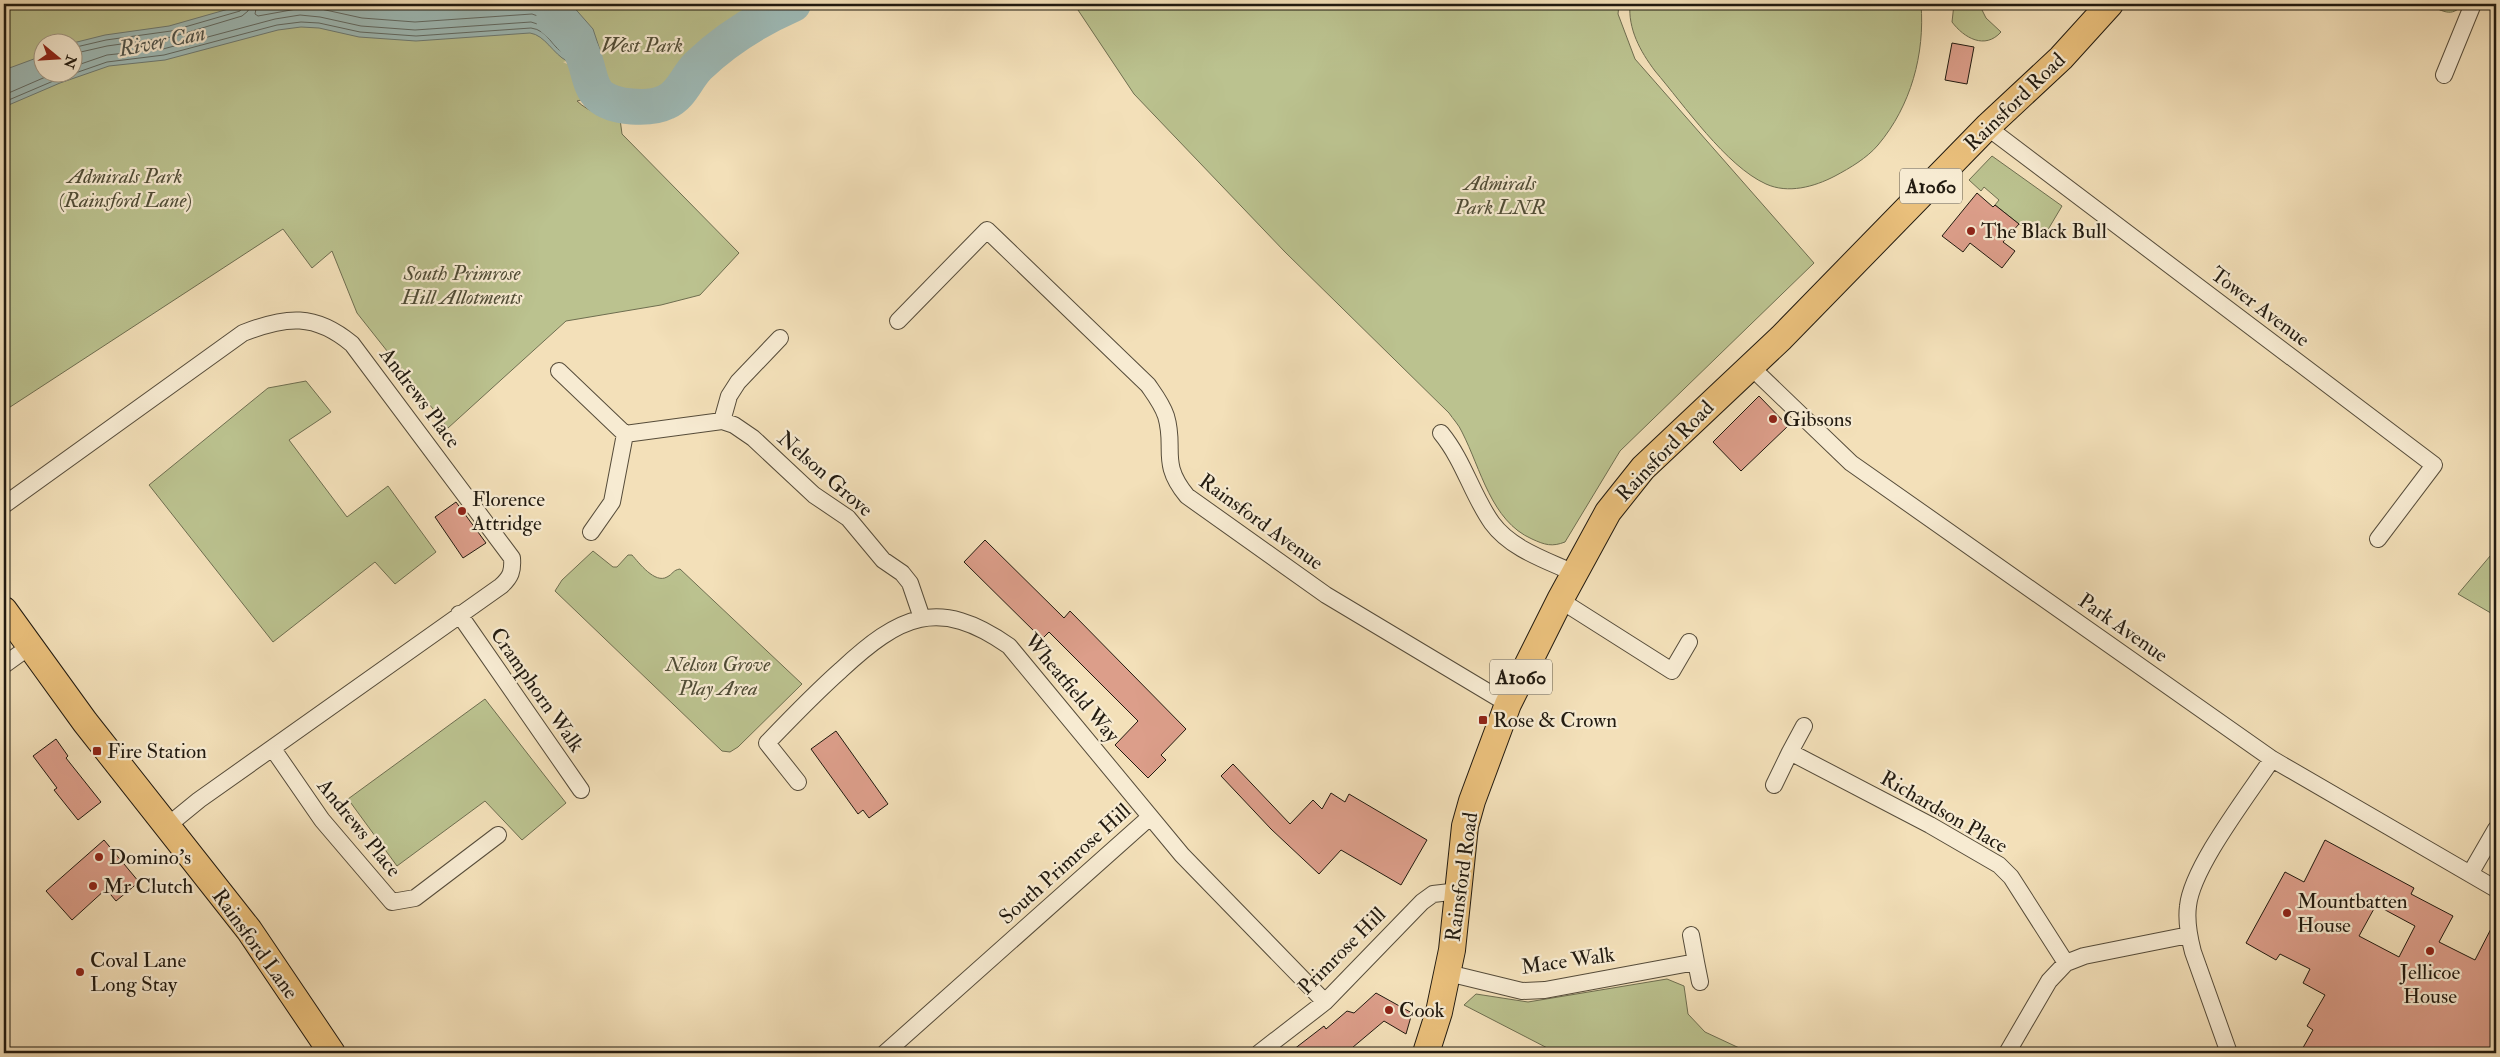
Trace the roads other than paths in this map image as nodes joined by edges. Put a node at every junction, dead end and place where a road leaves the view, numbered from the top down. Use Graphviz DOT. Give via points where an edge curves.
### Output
graph roads {
  1 [pos="2110,4"];
  2 [pos="2473,4"];
  3 [pos="2444,75"];
  4 [pos="1987,127"];
  5 [pos="898,321"];
  6 [pos="780,338"];
  7 [pos="1750,366"];
  8 [pos="559,371"];
  9 [pos="722,421"];
  10 [pos="1441,433"];
  11 [pos="625,434"];
  12 [pos="4,505"];
  13 [pos="591,532"];
  14 [pos="2378,539"];
  15 [pos="1574,573"];
  16 [pos="1560,600"];
  17 [pos="4,610"];
  18 [pos="459,614"];
  19 [pos="922,618"];
  20 [pos="1689,642"];
  21 [pos="29,647"];
  22 [pos="4,665"];
  23 [pos="1508,704"];
  24 [pos="1804,726"];
  25 [pos="273,749"];
  26 [pos="1790,752"];
  27 [pos="2272,759"];
  28 [pos="798,782"];
  29 [pos="1774,785"];
  30 [pos="581,790"];
  31 [pos="1150,817"];
  32 [pos="166,827"];
  33 [pos="2496,829"];
  34 [pos="498,836"];
  35 [pos="2470,874"];
  36 [pos="2496,889"];
  37 [pos="1459,891"];
  38 [pos="1691,935"];
  39 [pos="2188,935"];
  40 [pos="1696,962"];
  41 [pos="2066,963"];
  42 [pos="1448,973"];
  43 [pos="1700,982"];
  44 [pos="1324,1002"];
  45 [pos="332,1053"];
  46 [pos="885,1053"];
  47 [pos="1259,1053"];
  48 [pos="1426,1053"];
  49 [pos="2008,1053"];
  50 [pos="2229,1053"];
  1 -- 4 [label="main road, Rainsford Road / A1060" via="2062,58"];
  2 -- 3 [label="street"];
  4 -- 7 [label="main road, Rainsford Road / A1060"];
  4 -- 14 [label="street, Tower Avenue" via="2434,465"];
  5 -- 23 [label="street, Rainsford Avenue" via="987,230 1148,385 1160,401 1166,417 1170,466 1175,482 1187,496 1326,596"];
  6 -- 9 [label="street" via="738,382 729,396"];
  7 -- 15 [label="main road, Rainsford Road / A1060" via="1643,468 1608,512"];
  7 -- 27 [label="street, Park Avenue" via="1851,463"];
  8 -- 11 [label="street"];
  9 -- 11 [label="street"];
  9 -- 19 [label="street, Nelson Grove" via="753,438 808,490 848,518 883,560 910,583"];
  10 -- 15 [label="street" via="1462,462 1493,525 1524,550"];
  11 -- 13 [label="street" via="612,502"];
  12 -- 18 [label="street, Andrews Place" via="243,333 298,319 316,322 339,333 366,360 512,558 510,578"];
  15 -- 16 [label="main road, Rainsford Road / A1060"];
  16 -- 20 [label="street" via="1672,671"];
  16 -- 23 [label="main road, Rainsford Road / A1060"];
  17 -- 21 [label="main road, Rainsford Lane"];
  18 -- 25 [label="street, Andrews Place"];
  18 -- 30 [label="street, Cramphorn Walk"];
  19 -- 28 [label="street, Wheatfield Way" via="891,628 871,642 767,743"];
  19 -- 31 [label="street, Wheatfield Way" via="962,621 987,630 1010,646"];
  21 -- 22 [label="street"];
  21 -- 32 [label="main road, Rainsford Lane"];
  23 -- 37 [label="main road, Rainsford Road / A1060" via="1465,826"];
  24 -- 26 [label="street"];
  25 -- 32 [label="street, Andrews Place"];
  25 -- 34 [label="street, Andrews Place" via="322,820 392,902 415,898"];
  26 -- 29 [label="street"];
  26 -- 41 [label="street, Richardson Place" via="1999,865 2011,877"];
  27 -- 35 [label="street, Park Avenue"];
  27 -- 39 [label="street" via="2195,880 2188,906"];
  31 -- 44 [label="street, South Primrose Hill" via="1182,855"];
  31 -- 46 [label="street, South Primrose Hill"];
  32 -- 45 [label="main road, Rainsford Lane" via="249,930"];
  33 -- 35 [label="street"];
  35 -- 36 [label="street, Park Avenue"];
  37 -- 42 [label="main road, Rainsford Road / A1060"];
  37 -- 44 [label="street, Primrose Hill" via="1433,894 1422,902"];
  38 -- 40 [label="street"];
  39 -- 41 [label="street" via="2084,956"];
  39 -- 50 [label="street"];
  40 -- 42 [label="street, Mace Walk" via="1545,990 1522,991"];
  40 -- 43 [label="street"];
  41 -- 49 [label="street" via="2050,981"];
  42 -- 48 [label="main road, Rainsford Road / A1060"];
  44 -- 47 [label="street, Primrose Hill"];
}
